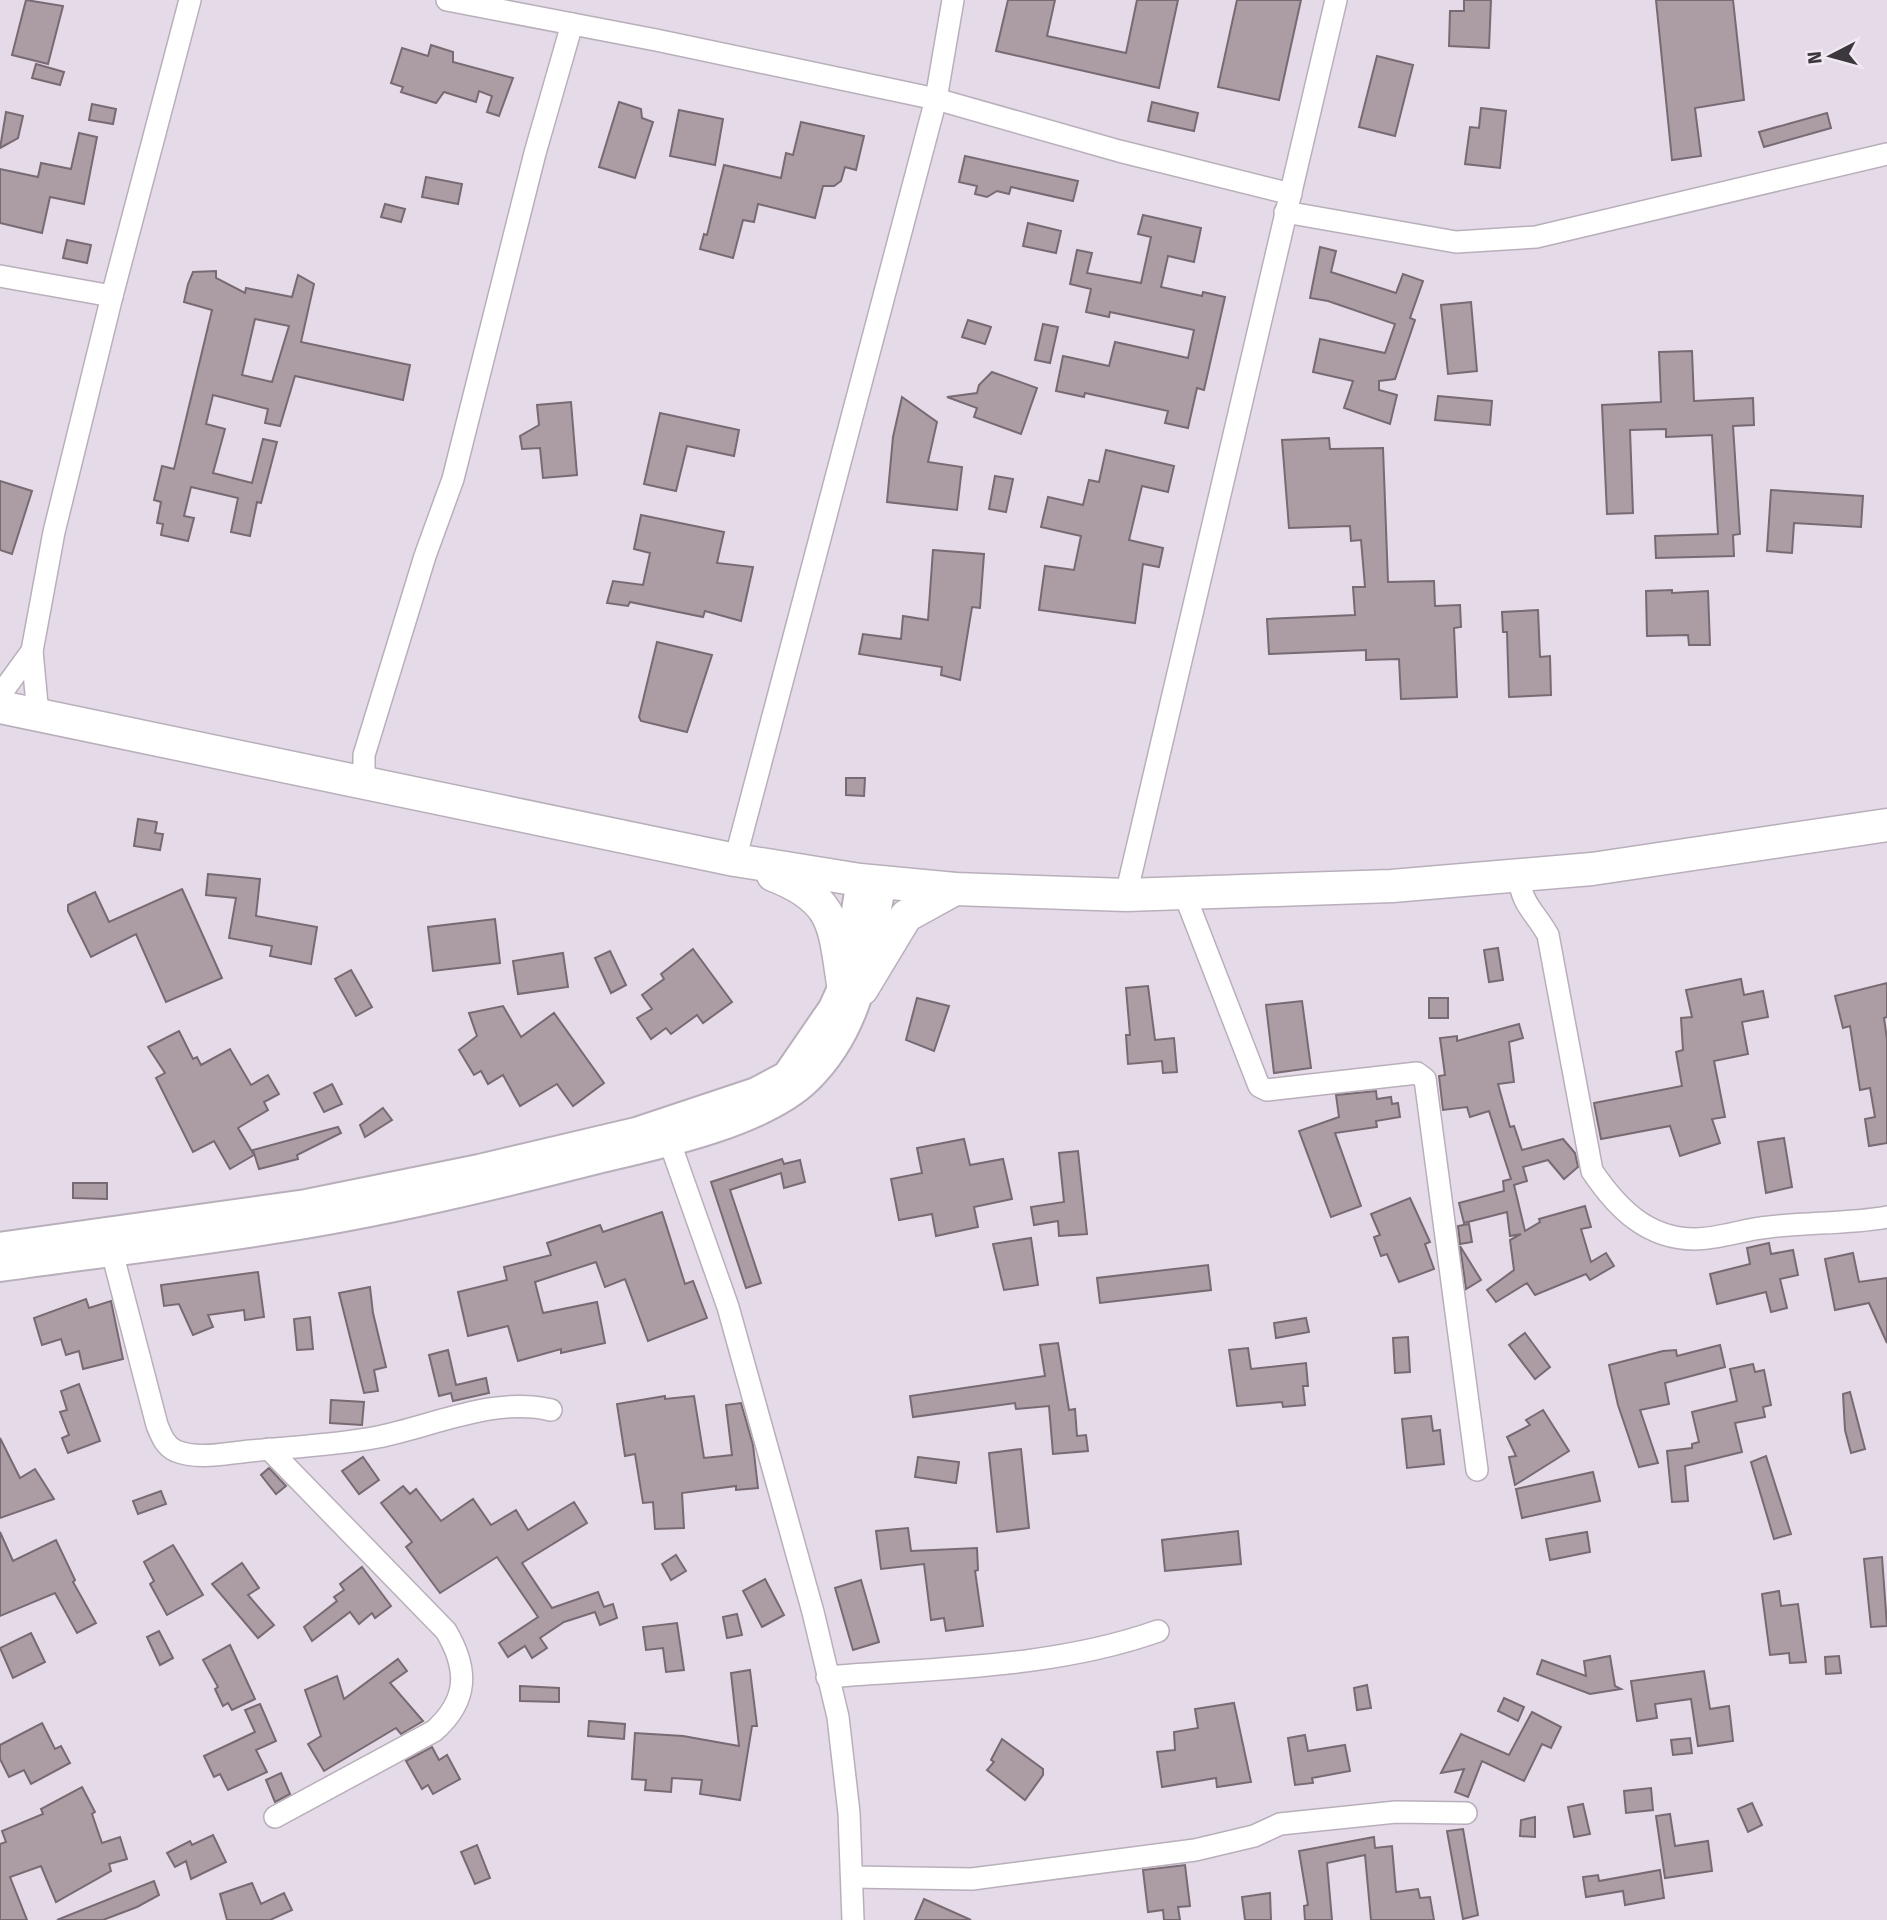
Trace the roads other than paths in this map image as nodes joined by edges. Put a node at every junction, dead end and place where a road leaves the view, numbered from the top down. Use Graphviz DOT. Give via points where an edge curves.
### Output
graph roads {
  1 [pos="190,0"];
  2 [pos="447,0"];
  3 [pos="953,0"];
  4 [pos="1336,0"];
  5 [pos="572,24"];
  6 [pos="936,99"];
  7 [pos="1887,154"];
  8 [pos="1288,203"];
  9 [pos="0,275"];
  10 [pos="112,296"];
  11 [pos="32,651"];
  12 [pos="0,695"];
  13 [pos="0,707"];
  14 [pos="38,715"];
  15 [pos="364,783"];
  16 [pos="1887,825"];
  17 [pos="736,860"];
  18 [pos="1517,875"];
  19 [pos="871,881"];
  20 [pos="955,889"];
  21 [pos="1184,893"];
  22 [pos="1126,895"];
  23 [pos="852,986"];
  24 [pos="670,1143"];
  25 [pos="1887,1217"];
  26 [pos="1,1249"];
  27 [pos="113,1252"];
  28 [pos="551,1410"];
  29 [pos="269,1449"];
  30 [pos="1477,1469"];
  31 [pos="1158,1631"];
  32 [pos="827,1677"];
  33 [pos="1466,1814"];
  34 [pos="275,1817"];
  35 [pos="852,1877"];
  36 [pos="853,1920"];
  1 -- 10 [label="street"];
  2 -- 5 [label="street"];
  3 -- 6 [label="street"];
  4 -- 8 [label="street"];
  5 -- 6 [label="street"];
  5 -- 15 [label="street" via="453,479 364,755"];
  6 -- 8 [label="street"];
  6 -- 17 [label="street"];
  7 -- 8 [label="street" via="1536,237 1456,242"];
  8 -- 22 [label="street"];
  9 -- 10 [label="street"];
  10 -- 11 [label="street" via="54,532"];
  11 -- 12 [label="street"];
  11 -- 14 [label="street"];
  13 -- 14 [label="highway"];
  14 -- 15 [label="highway"];
  15 -- 17 [label="highway"];
  16 -- 18 [label="highway" via="1592,869"];
  17 -- 19 [label="highway"];
  17 -- 23 [label="highway" via="790,881 821,903"];
  18 -- 21 [label="highway" via="1392,886"];
  18 -- 25 [label="street" via="1529,912 1548,935 1592,1171 1611,1200 1640,1224 1668,1236 1695,1239 1766,1227"];
  19 -- 20 [label="highway"];
  19 -- 23 [label="main road"];
  20 -- 22 [label="highway"];
  20 -- 23 [label="highway" via="906,916"];
  21 -- 22 [label="highway"];
  21 -- 30 [label="street" via="1259,1086 1267,1090 1417,1073 1425,1079"];
  23 -- 24 [label="main road" via="849,1027 805,1083 741,1119"];
  23 -- 26 [label="main road" via="786,1075 756,1091 636,1131 306,1203"];
  24 -- 27 [label="main road" via="492,1187 293,1227"];
  24 -- 32 [label="street" via="728,1307"];
  26 -- 27 [label="main road"];
  27 -- 29 [label="street" via="157,1425 169,1447 203,1455"];
  28 -- 29 [label="street" via="529,1404 377,1437"];
  29 -- 34 [label="street" via="446,1631 456,1647 462,1681 450,1717 434,1731"];
  31 -- 32 [label="street" via="1118,1645 1024,1660"];
  32 -- 35 [label="street" via="845,1771"];
  33 -- 35 [label="street" via="1396,1812 1280,1824 1254,1836 1195,1850 972,1879"];
  35 -- 36 [label="street"];
}
